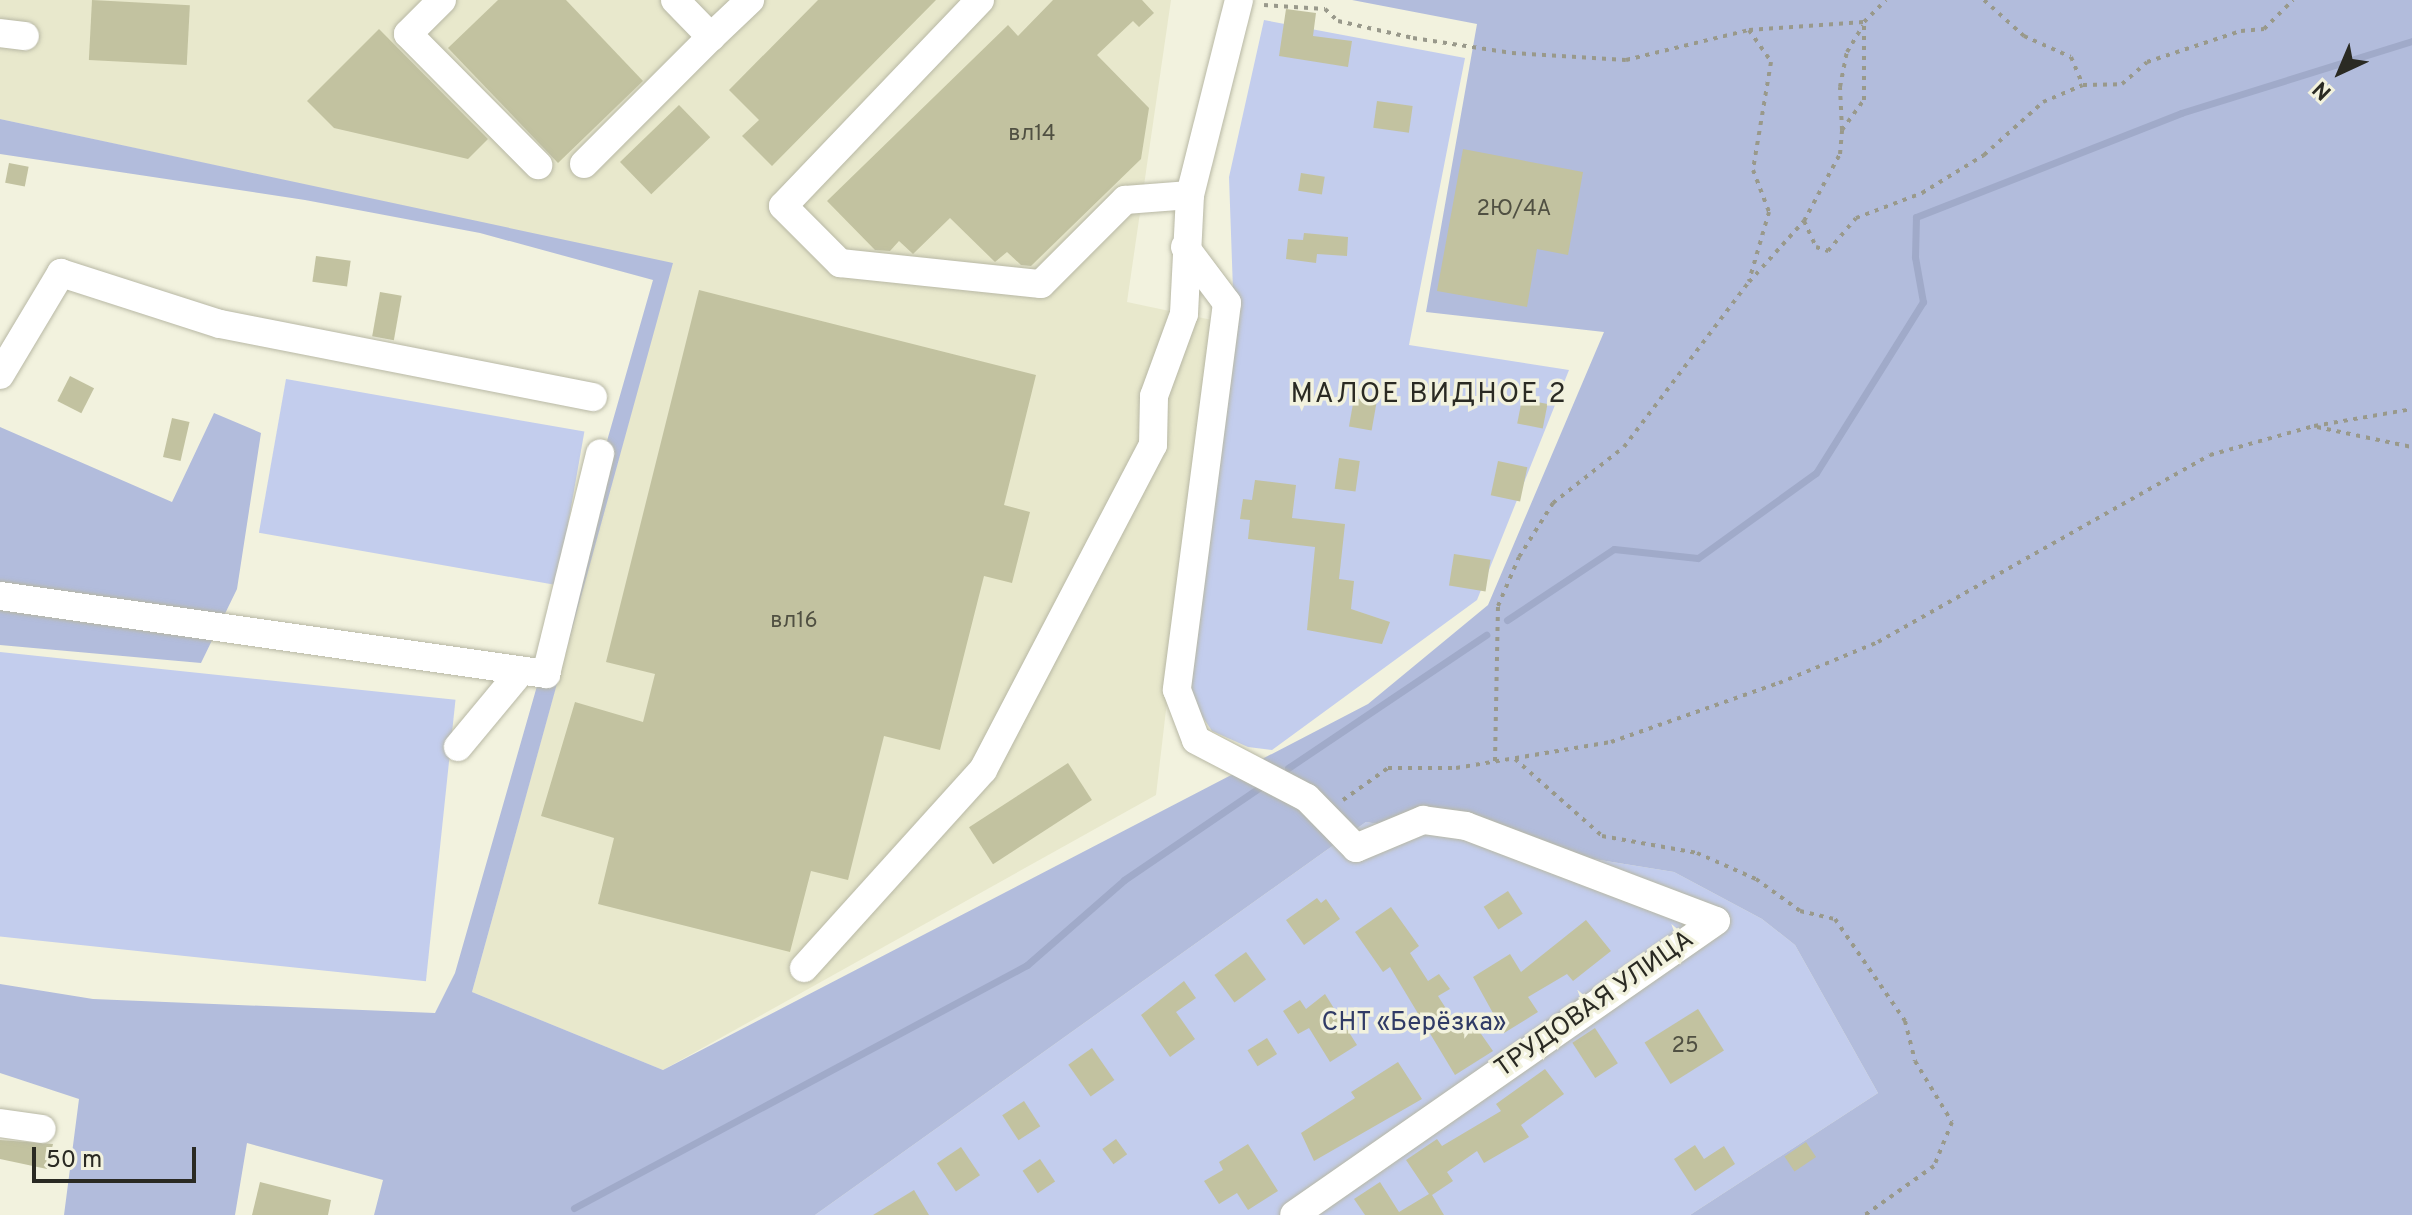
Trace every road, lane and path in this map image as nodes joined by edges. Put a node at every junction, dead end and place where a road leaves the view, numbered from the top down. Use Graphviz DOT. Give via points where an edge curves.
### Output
graph roads {
  1 [pos="442,0"];
  2 [pos="675,0"];
  3 [pos="750,0"];
  4 [pos="980,0"];
  5 [pos="1239,0"];
  6 [pos="1257,0"];
  7 [pos="1886,0"];
  8 [pos="1984,0"];
  9 [pos="2293,0"];
  10 [pos="1864,22"];
  11 [pos="1749,30"];
  12 [pos="711,37"];
  13 [pos="2083,85"];
  14 [pos="1842,130"];
  15 [pos="584,164"];
  16 [pos="538,165"];
  17 [pos="1190,195"];
  18 [pos="1804,221"];
  19 [pos="1185,247"];
  20 [pos="1749,282"];
  21 [pos="0,375"];
  22 [pos="593,397"];
  23 [pos="2412,409"];
  24 [pos="2314,426"];
  25 [pos="2412,447"];
  26 [pos="600,454"];
  27 [pos="0,596"];
  28 [pos="521,671"];
  29 [pos="458,747"];
  30 [pos="1515,759"];
  31 [pos="1495,761"];
  32 [pos="1307,798"];
  33 [pos="804,968"];
  34 [pos="0,1123"];
  35 [pos="42,1129"];
  36 [pos="1294,1215"];
  37 [pos="1865,1215"];
  1 -- 16 [label="street" via="408,34"];
  2 -- 12 [label="street"];
  3 -- 12 [label="street"];
  4 -- 17 [label="street" via="783,206 840,263 1041,284 1125,200"];
  5 -- 17 [label="street"];
  6 -- 11 [label="path" via="1268,8 1325,9 1338,21 1413,38 1512,53 1626,60"];
  7 -- 10 [label="path"];
  8 -- 13 [label="path" via="2024,36 2071,57"];
  9 -- 13 [label="path" via="2264,29 2241,31 2147,62 2122,84"];
  10 -- 11 [label="path"];
  10 -- 14 [label="path" via="1847,52 1840,87"];
  10 -- 14 [label="path" via="1864,100"];
  11 -- 20 [label="path" via="1771,62 1753,170 1769,212"];
  12 -- 15 [label="street"];
  13 -- 18 [label="path" via="2043,102 1984,155 1922,193 1856,218 1828,251 1807,236"];
  14 -- 18 [label="path" via="1840,154"];
  17 -- 19 [label="street"];
  18 -- 20 [label="path"];
  19 -- 32 [label="street" via="1227,303 1177,690 1196,740"];
  19 -- 33 [label="street" via="1184,314 1154,396 1153,445 983,770"];
  20 -- 31 [label="path" via="1624,447 1553,503 1519,557 1498,606"];
  21 -- 22 [label="street" via="61,273 220,324"];
  23 -- 24 [label="path"];
  24 -- 25 [label="path"];
  24 -- 30 [label="path" via="2210,455 1985,577 1878,642 1611,742"];
  26 -- 28 [label="street" via="546,674"];
  27 -- 28 [label="street"];
  28 -- 29 [label="street"];
  30 -- 31 [label="path"];
  30 -- 37 [label="path" via="1602,836 1697,853 1756,879 1800,911 1835,919 1905,1021 1915,1061 1952,1122 1934,1166"];
  31 -- 32 [label="path" via="1456,768 1388,768 1335,806"];
  32 -- 36 [label="street, ТРУДОВАЯ УЛИЦА" via="1356,848 1423,820 1466,826 1716,921"];
  34 -- 35 [label="street"];
}
